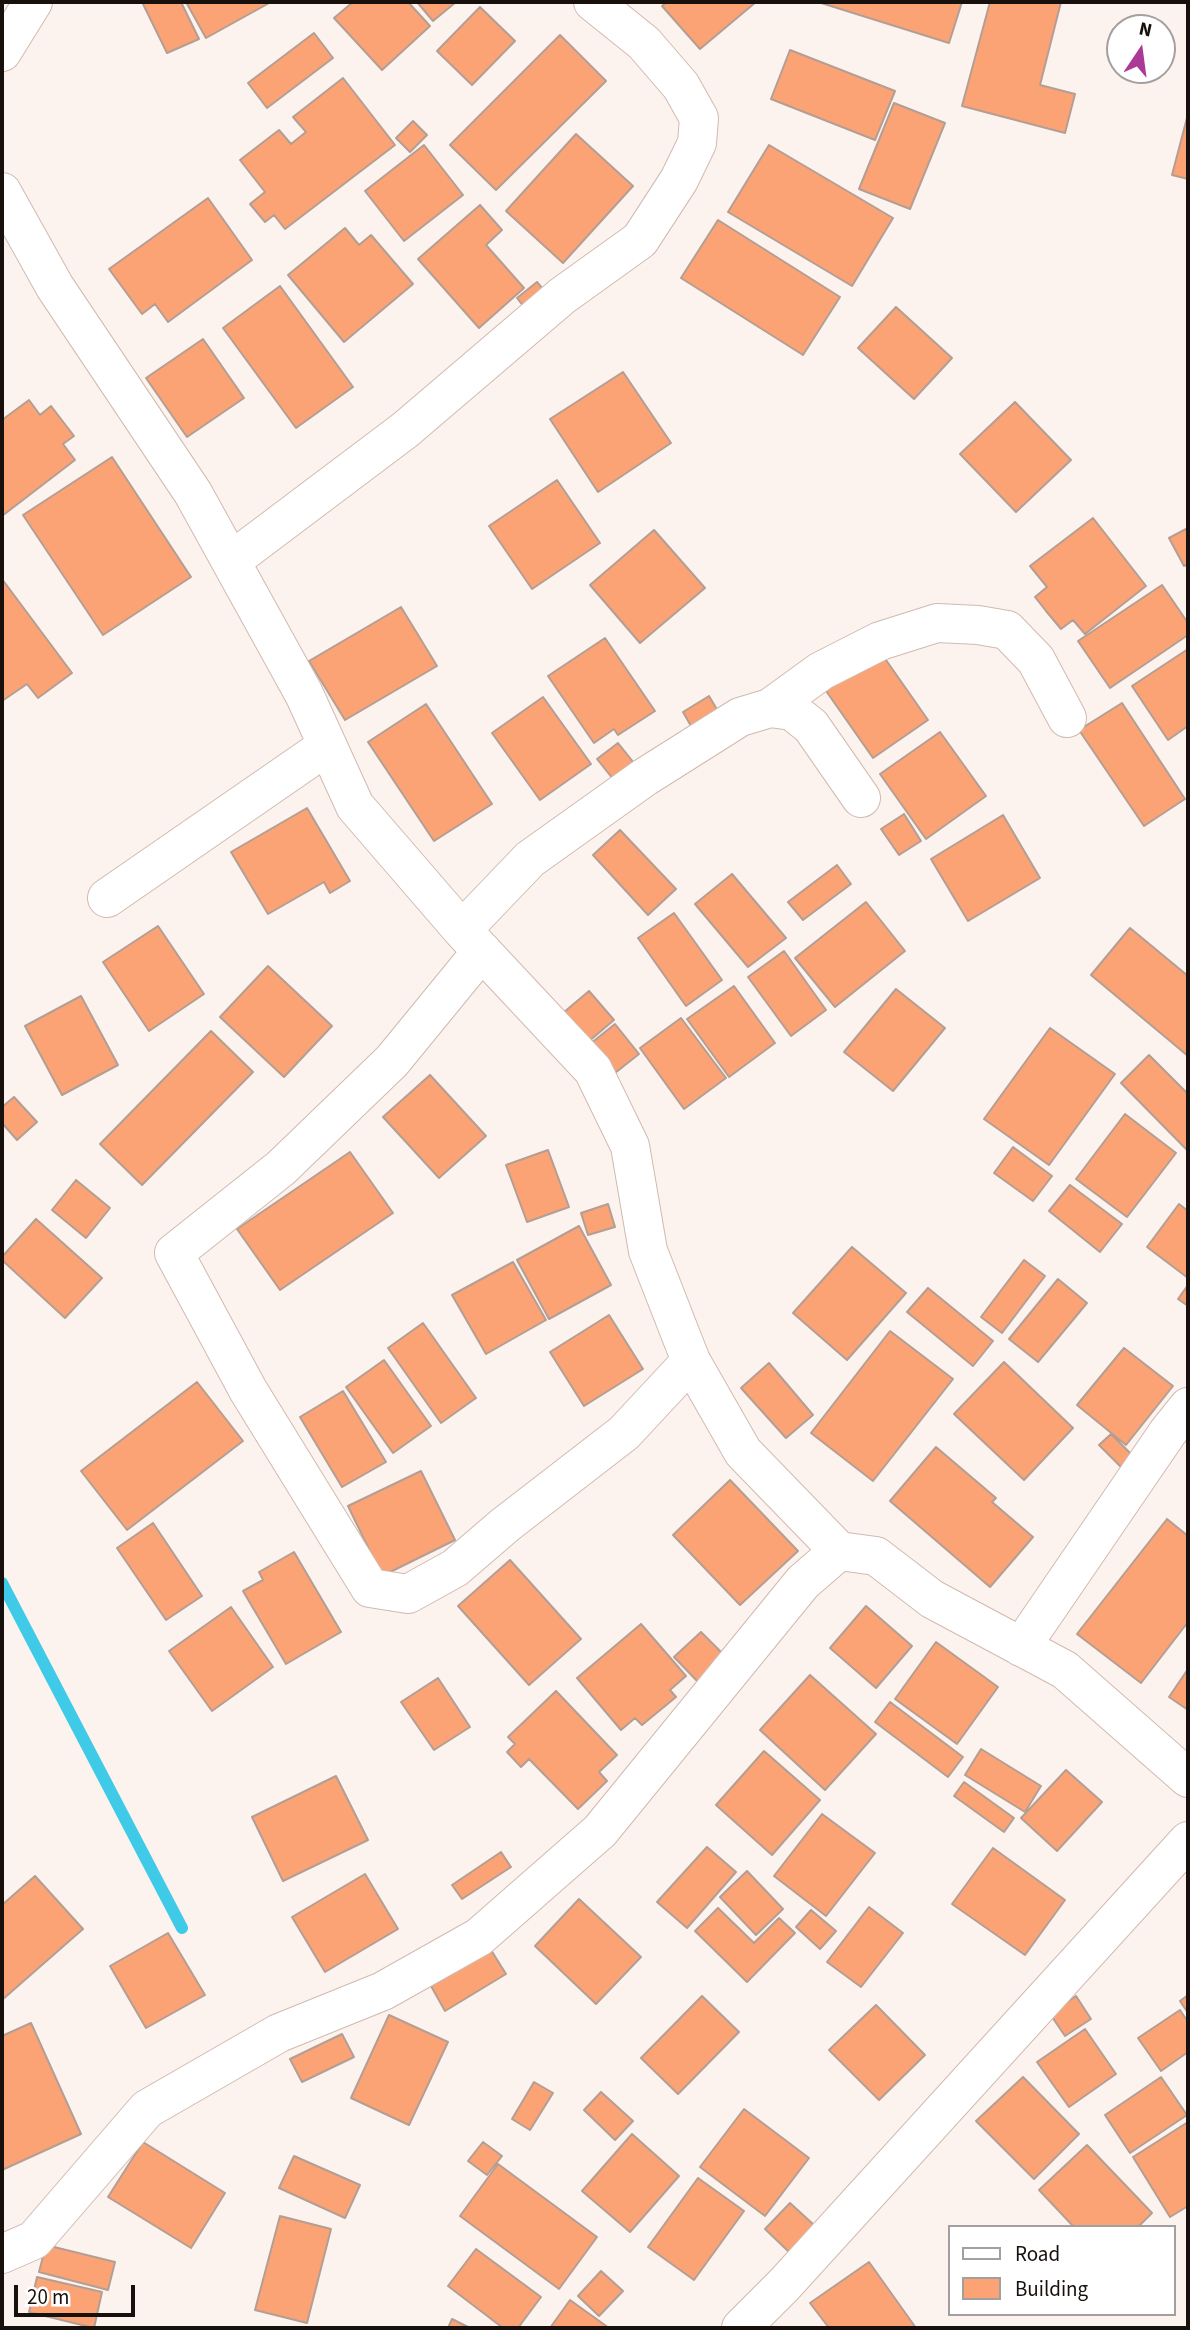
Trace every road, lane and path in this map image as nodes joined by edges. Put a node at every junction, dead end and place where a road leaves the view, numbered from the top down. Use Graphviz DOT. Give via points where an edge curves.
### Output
graph roads {
  1 [pos="33,2"];
  2 [pos="593,2"];
  3 [pos="2,52"];
  4 [pos="2,192"];
  5 [pos="230,561"];
  6 [pos="770,708"];
  7 [pos="1067,718"];
  8 [pos="327,746"];
  9 [pos="861,798"];
  10 [pos="107,898"];
  11 [pos="472,940"];
  12 [pos="691,1361"];
  13 [pos="1188,1407"];
  14 [pos="839,1551"];
  15 [pos="1021,1647"];
  16 [pos="1188,1778"];
  17 [pos="1188,1841"];
  18 [pos="2,2254"];
  19 [pos="741,2328"];
  1 -- 3 [label="street"];
  2 -- 5 [label="street" via="644,43 681,86 699,118 697,143 679,180 640,240 562,296 405,430"];
  4 -- 5 [label="street" via="55,287 192,493"];
  5 -- 8 [label="street" via="304,694"];
  6 -- 7 [label="street" via="821,671 880,641 937,623 1007,630 1036,660"];
  6 -- 9 [label="street" via="792,711 811,726"];
  6 -- 11 [label="street" via="740,716 530,859"];
  8 -- 10 [label="street"];
  8 -- 11 [label="street" via="355,806"];
  11 -- 12 [label="street" via="593,1070 630,1146 648,1251"];
  11 -- 12 [label="street" via="392,1061 281,1168 174,1253 248,1390 370,1588 408,1594 455,1568 624,1433"];
  12 -- 14 [label="street" via="743,1452"];
  13 -- 15 [label="street"];
  14 -- 15 [label="street" via="876,1556 932,1599"];
  14 -- 18 [label="street" via="803,1582 600,1831 479,1937 383,1991 279,2033 148,2109 34,2240"];
  15 -- 16 [label="street" via="1065,1670"];
  17 -- 19 [label="street"];
}
